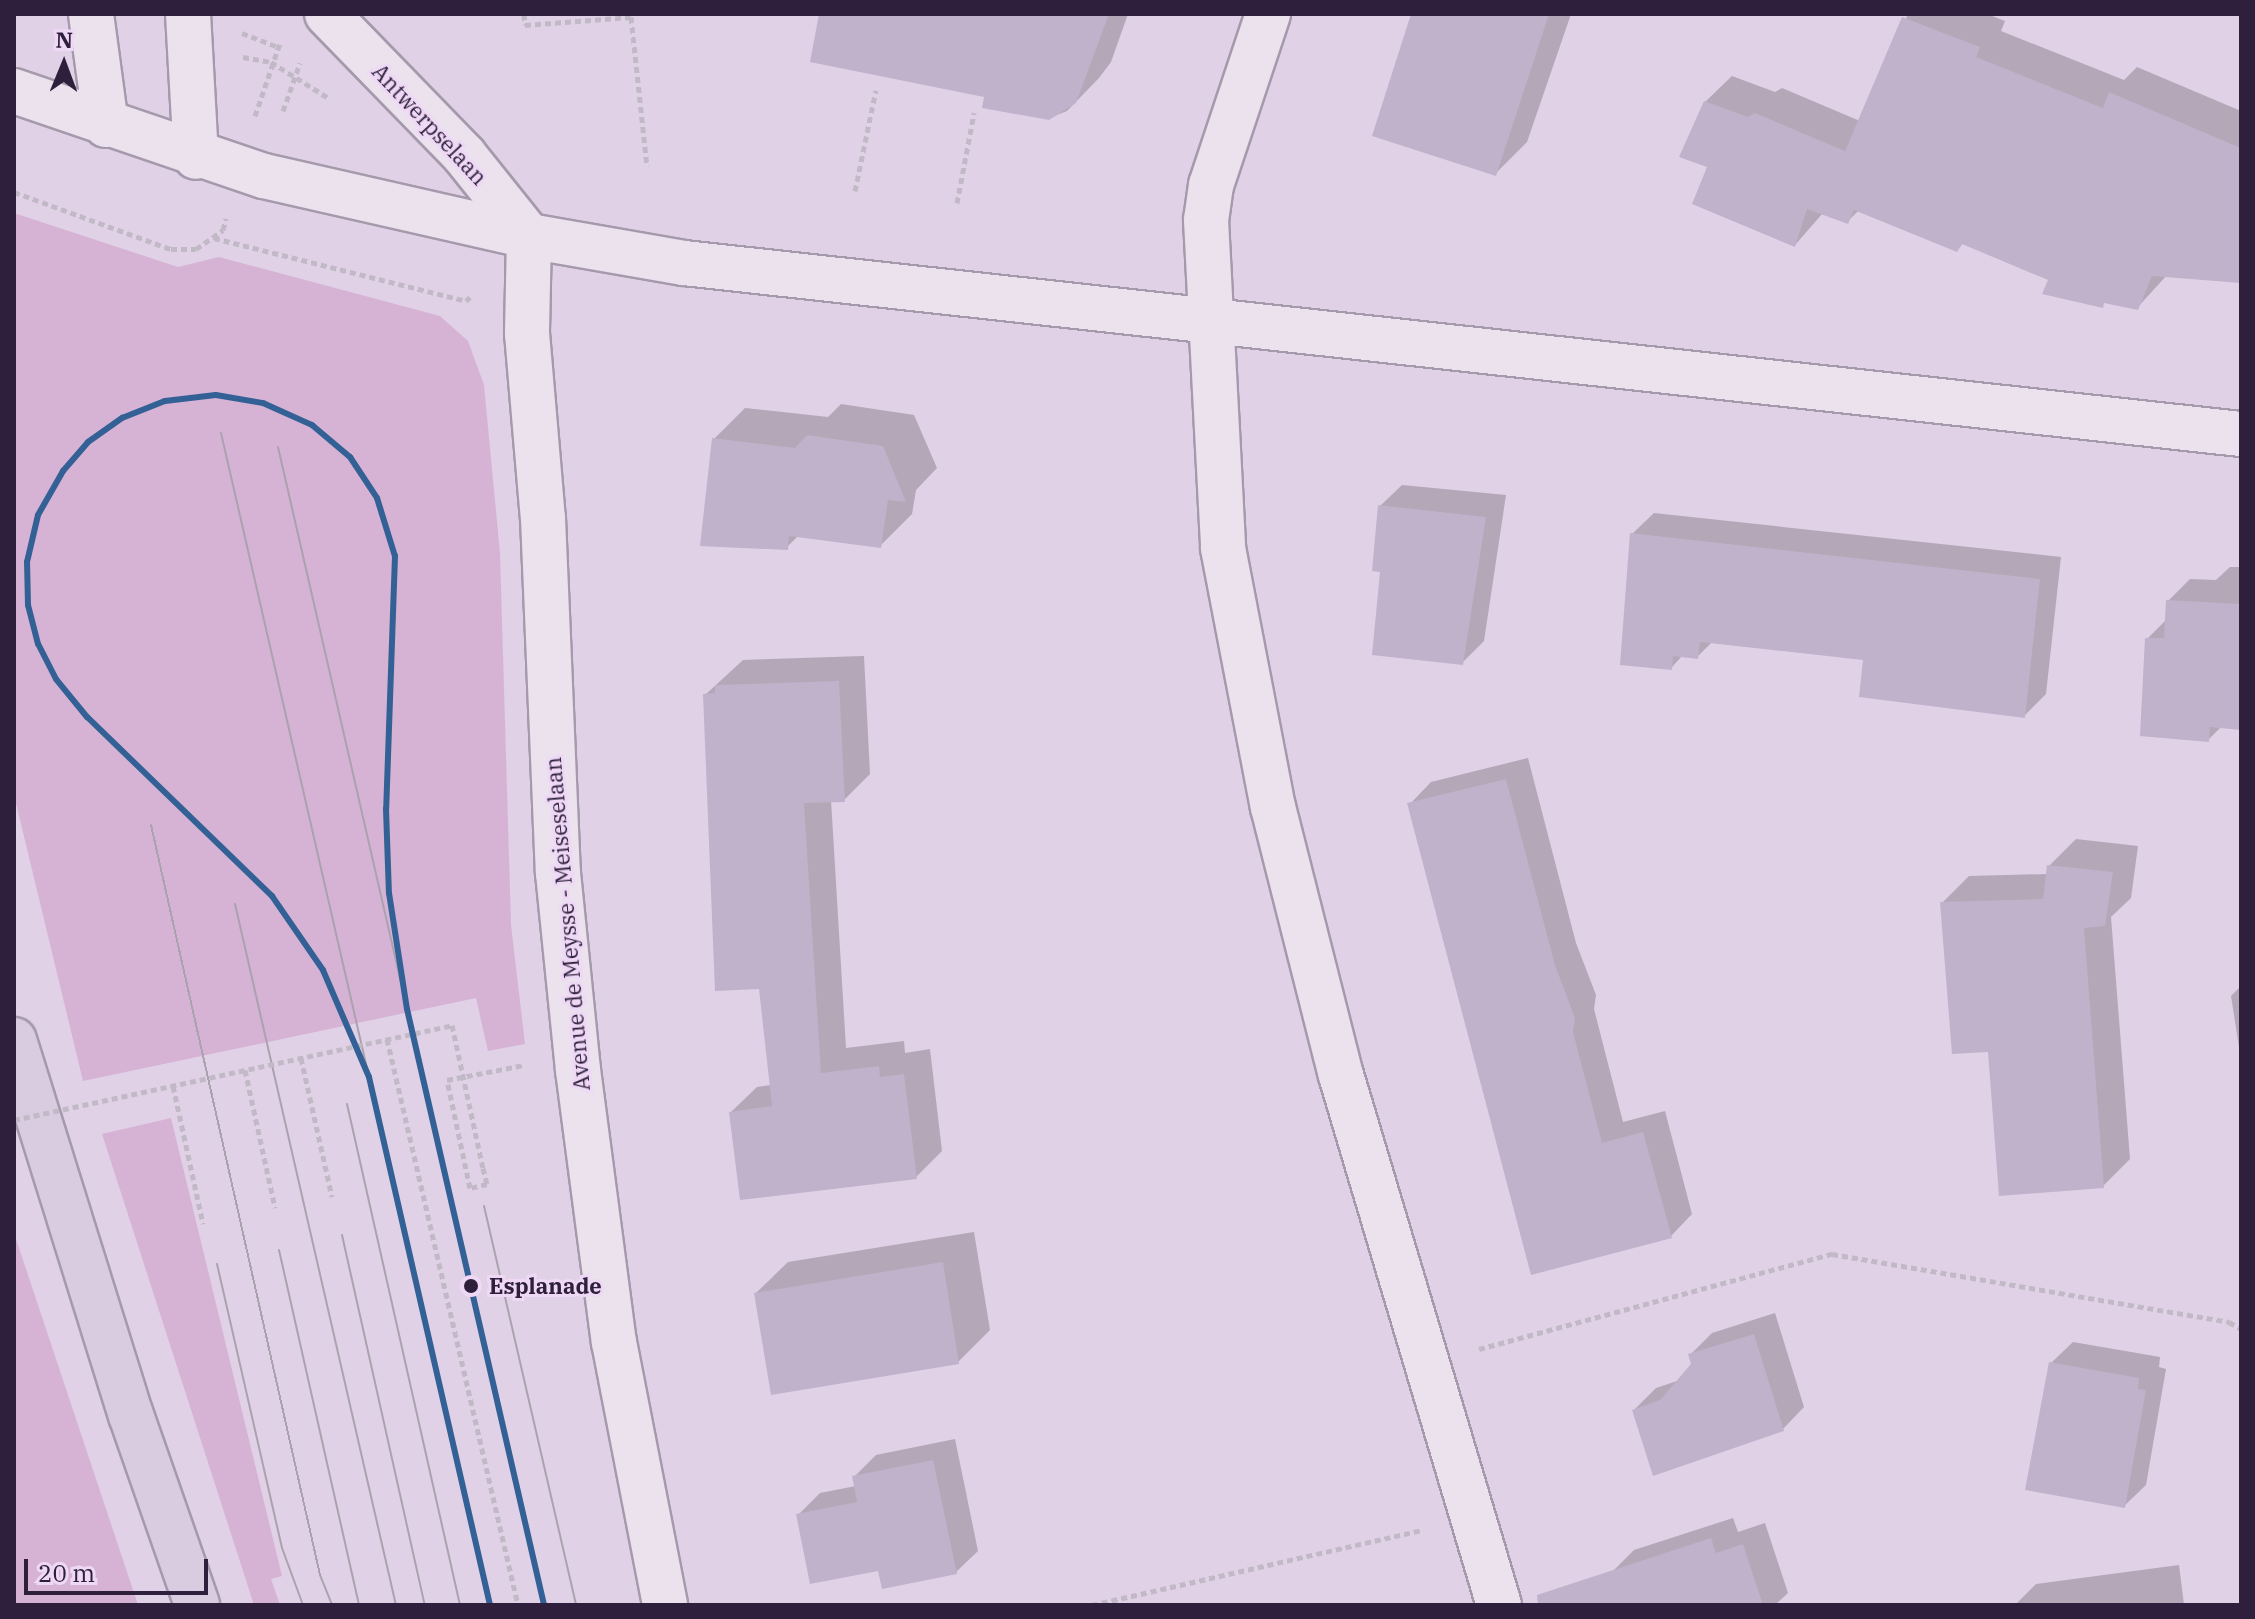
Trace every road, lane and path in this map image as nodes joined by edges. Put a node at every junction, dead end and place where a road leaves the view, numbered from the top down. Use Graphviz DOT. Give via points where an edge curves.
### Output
graph roads {
  1 [pos="91,14"];
  2 [pos="327,14"];
  3 [pos="524,14"];
  4 [pos="1268,14"];
  5 [pos="208,21"];
  6 [pos="305,58"];
  7 [pos="876,90"];
  8 [pos="14,91"];
  9 [pos="974,113"];
  10 [pos="106,125"];
  11 [pos="196,157"];
  12 [pos="647,166"];
  13 [pos="855,191"];
  14 [pos="14,192"];
  15 [pos="957,203"];
  16 [pos="529,236"];
  17 [pos="1208,320"];
  18 [pos="2241,434"];
  19 [pos="387,1039"];
  20 [pos="14,1040"];
  21 [pos="301,1058"];
  22 [pos="532,1063"];
  23 [pos="245,1070"];
  24 [pos="173,1086"];
  25 [pos="14,1120"];
  26 [pos="332,1197"];
  27 [pos="275,1208"];
  28 [pos="203,1224"];
  29 [pos="2241,1329"];
  30 [pos="1466,1352"];
  31 [pos="1427,1529"];
  32 [pos="197,1605"];
  33 [pos="518,1605"];
  34 [pos="665,1605"];
  35 [pos="1092,1605"];
  36 [pos="1499,1605"];
  1 -- 10 [label="street"];
  2 -- 16 [label="street, Antwerpselaan" via="464,155"];
  3 -- 12 [label="path" via="525,25 631,17"];
  4 -- 17 [label="street" via="1211,185"];
  5 -- 6 [label="path"];
  5 -- 11 [label="street"];
  7 -- 13 [label="path"];
  8 -- 10 [label="street"];
  9 -- 15 [label="path"];
  10 -- 11 [label="street"];
  11 -- 16 [label="street"];
  14 -- 16 [label="path" via="171,249 196,249 213,238 466,301"];
  16 -- 17 [label="street" via="684,263"];
  16 -- 34 [label="street, Avenue de Meysse - Meiseselaan" via="527,333 543,518 558,873 576,1056 614,1342"];
  17 -- 18 [label="street"];
  17 -- 36 [label="street" via="1223,548 1273,807 1341,1075"];
  19 -- 21 [label="path, bridge"];
  19 -- 22 [label="path, bridge" via="452,1025 483,1168 487,1184 470,1188 447,1080"];
  19 -- 33 [label="path"];
  20 -- 32 [label="highway" via="131,1415"];
  21 -- 23 [label="path, bridge"];
  21 -- 26 [label="path"];
  23 -- 24 [label="path, bridge"];
  23 -- 27 [label="path"];
  24 -- 25 [label="path, bridge"];
  24 -- 28 [label="path"];
  29 -- 30 [label="path" via="2229,1322 1832,1254"];
  31 -- 35 [label="path"];
}
